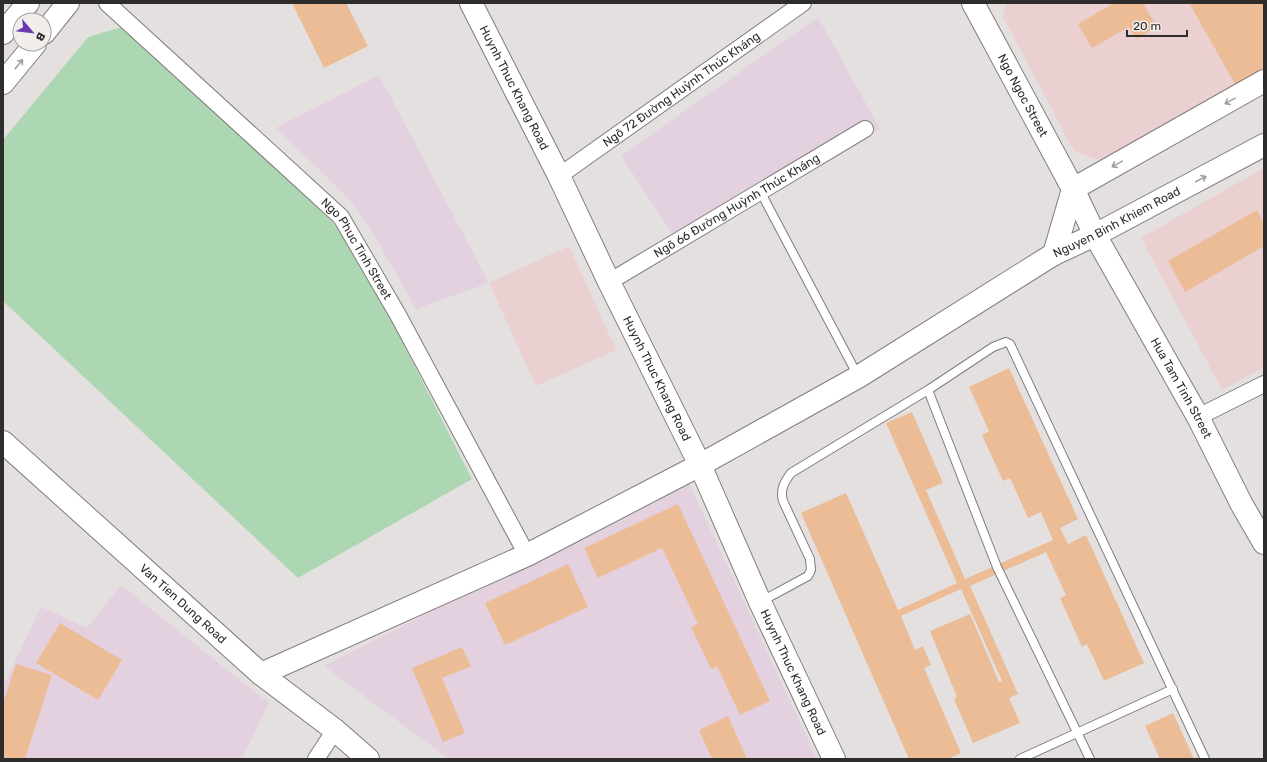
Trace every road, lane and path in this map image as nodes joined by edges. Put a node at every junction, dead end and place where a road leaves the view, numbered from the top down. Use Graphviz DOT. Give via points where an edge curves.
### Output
graph roads {
  1 [pos="28,3"];
  2 [pos="68,3"];
  3 [pos="107,3"];
  4 [pos="471,3"];
  5 [pos="803,3"];
  6 [pos="975,4"];
  7 [pos="52,23"];
  8 [pos="3,33"];
  9 [pos="28,52"];
  10 [pos="1264,82"];
  11 [pos="3,83"];
  12 [pos="865,129"];
  13 [pos="1264,145"];
  14 [pos="559,176"];
  15 [pos="1073,189"];
  16 [pos="760,191"];
  17 [pos="1095,235"];
  18 [pos="1054,254"];
  19 [pos="609,282"];
  20 [pos="858,377"];
  21 [pos="1264,384"];
  22 [pos="928,390"];
  23 [pos="1198,416"];
  24 [pos="3,442"];
  25 [pos="700,465"];
  26 [pos="1264,543"];
  27 [pos="527,555"];
  28 [pos="760,602"];
  29 [pos="261,674"];
  30 [pos="1172,690"];
  31 [pos="335,730"];
  32 [pos="1077,732"];
  33 [pos="316,759"];
  34 [pos="368,759"];
  35 [pos="834,759"];
  36 [pos="1020,759"];
  37 [pos="1090,759"];
  38 [pos="1205,759"];
  1 -- 8 [label="main road"];
  2 -- 7 [label="main road"];
  3 -- 27 [label="street, Ngo Phuc Tinh Street" via="341,217 398,315"];
  4 -- 14 [label="main road, Huynh Thuc Khang Road"];
  5 -- 14 [label="street, Ngõ 72 Đường Huỳnh Thúc Kháng"];
  6 -- 15 [label="main road, Ngo Ngoc Street"];
  11 -- 9 [label="main road, one-way"];
  10 -- 15 [label="main road, one-way"];
  12 -- 16 [label="street, Ngõ 66 Đường Huỳnh Thúc Kháng"];
  17 -- 13 [label="main road, Nguyen Binh Khiem Road, one-way"];
  14 -- 19 [label="main road, Huynh Thuc Khang Road"];
  15 -- 17 [label="main road, Ngo Ngoc Street"];
  15 -- 18 [label="main road, Nguyen Binh Khiem Road"];
  16 -- 19 [label="street, Ngõ 66 Đường Huỳnh Thúc Kháng"];
  16 -- 20 [label="lane"];
  17 -- 18 [label="main road, Nguyen Binh Khiem Road"];
  17 -- 23 [label="main road, Hua Tam Tinh Street"];
  18 -- 20 [label="main road"];
  19 -- 25 [label="main road, Huynh Thuc Khang Road"];
  20 -- 25 [label="main road"];
  21 -- 23 [label="street"];
  22 -- 28 [label="lane" via="791,473 781,494 810,559 810,570 808,576"];
  22 -- 30 [label="lane" via="994,347 1006,342 1010,344"];
  22 -- 32 [label="lane" via="996,567"];
  23 -- 26 [label="main road, Hua Tam Tinh Street" via="1242,506"];
  24 -- 29 [label="main road, Van Tien Dung Road"];
  25 -- 27 [label="main road"];
  25 -- 28 [label="main road, Huynh Thuc Khang Road"];
  27 -- 29 [label="main road"];
  28 -- 35 [label="main road, Huynh Thuc Khang Road"];
  29 -- 31 [label="main road, Van Tien Dung Road"];
  30 -- 32 [label="lane"];
  30 -- 38 [label="lane"];
  31 -- 33 [label="street"];
  31 -- 34 [label="main road, Van Tien Dung Road"];
  32 -- 36 [label="lane"];
  32 -- 37 [label="lane"];
}
